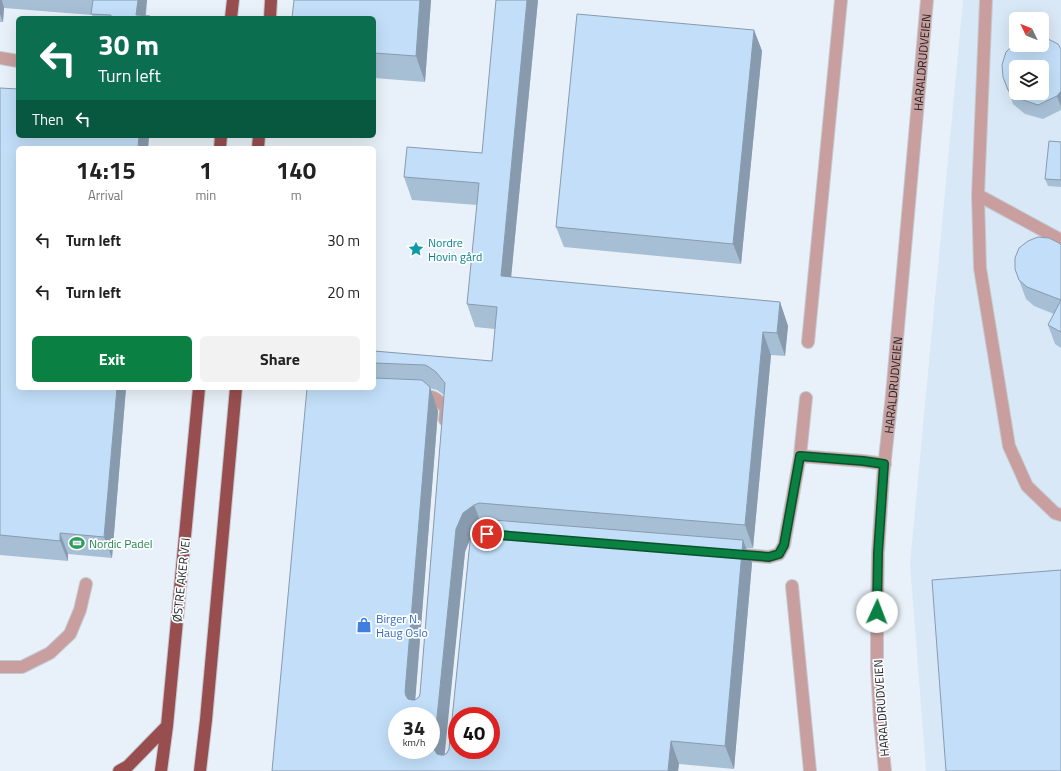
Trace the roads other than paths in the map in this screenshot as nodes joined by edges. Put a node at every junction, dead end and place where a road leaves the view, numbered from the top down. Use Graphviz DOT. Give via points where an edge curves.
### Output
graph roads {
  1 [pos="233,0"];
  2 [pos="271,0"];
  3 [pos="841,0"];
  4 [pos="927,0"];
  5 [pos="986,0"];
  6 [pos="231,16"];
  7 [pos="270,16"];
  8 [pos="0,58"];
  9 [pos="16,60"];
  10 [pos="978,195"];
  11 [pos="1061,240"];
  12 [pos="808,342"];
  13 [pos="199,390"];
  14 [pos="236,390"];
  15 [pos="409,395"];
  16 [pos="806,398"];
  17 [pos="444,432"];
  18 [pos="800,456"];
  19 [pos="884,464"];
  20 [pos="1061,515"];
  21 [pos="722,553"];
  22 [pos="86,584"];
  23 [pos="792,586"];
  24 [pos="0,666"];
  25 [pos="167,726"];
  26 [pos="119,771"];
  27 [pos="161,771"];
  28 [pos="200,771"];
  29 [pos="810,771"];
  30 [pos="885,771"];
  1 -- 6 [label="highway"];
  2 -- 7 [label="highway"];
  3 -- 12 [label="street"];
  4 -- 19 [label="street, HARALDRUDVEIEN"];
  5 -- 10 [label="street"];
  8 -- 9 [label="street"];
  10 -- 11 [label="street"];
  10 -- 20 [label="street" via="980,268 1009,446 1027,486 1055,513"];
  13 -- 25 [label="highway, ØSTRE AKER VEI"];
  14 -- 28 [label="highway"];
  15 -- 17 [label="street" via="433,396 440,401 446,408"];
  16 -- 18 [label="street"];
  18 -- 19 [label="street"];
  18 -- 21 [label="street" via="784,545 779,554 769,557"];
  19 -- 30 [label="street, HARALDRUDVEIEN" via="878,553 877,668"];
  22 -- 24 [label="street" via="80,610 70,634 50,653 22,667"];
  23 -- 29 [label="street"];
  25 -- 26 [label="highway" via="128,766"];
  25 -- 27 [label="highway, ØSTRE AKER VEI"];
}
